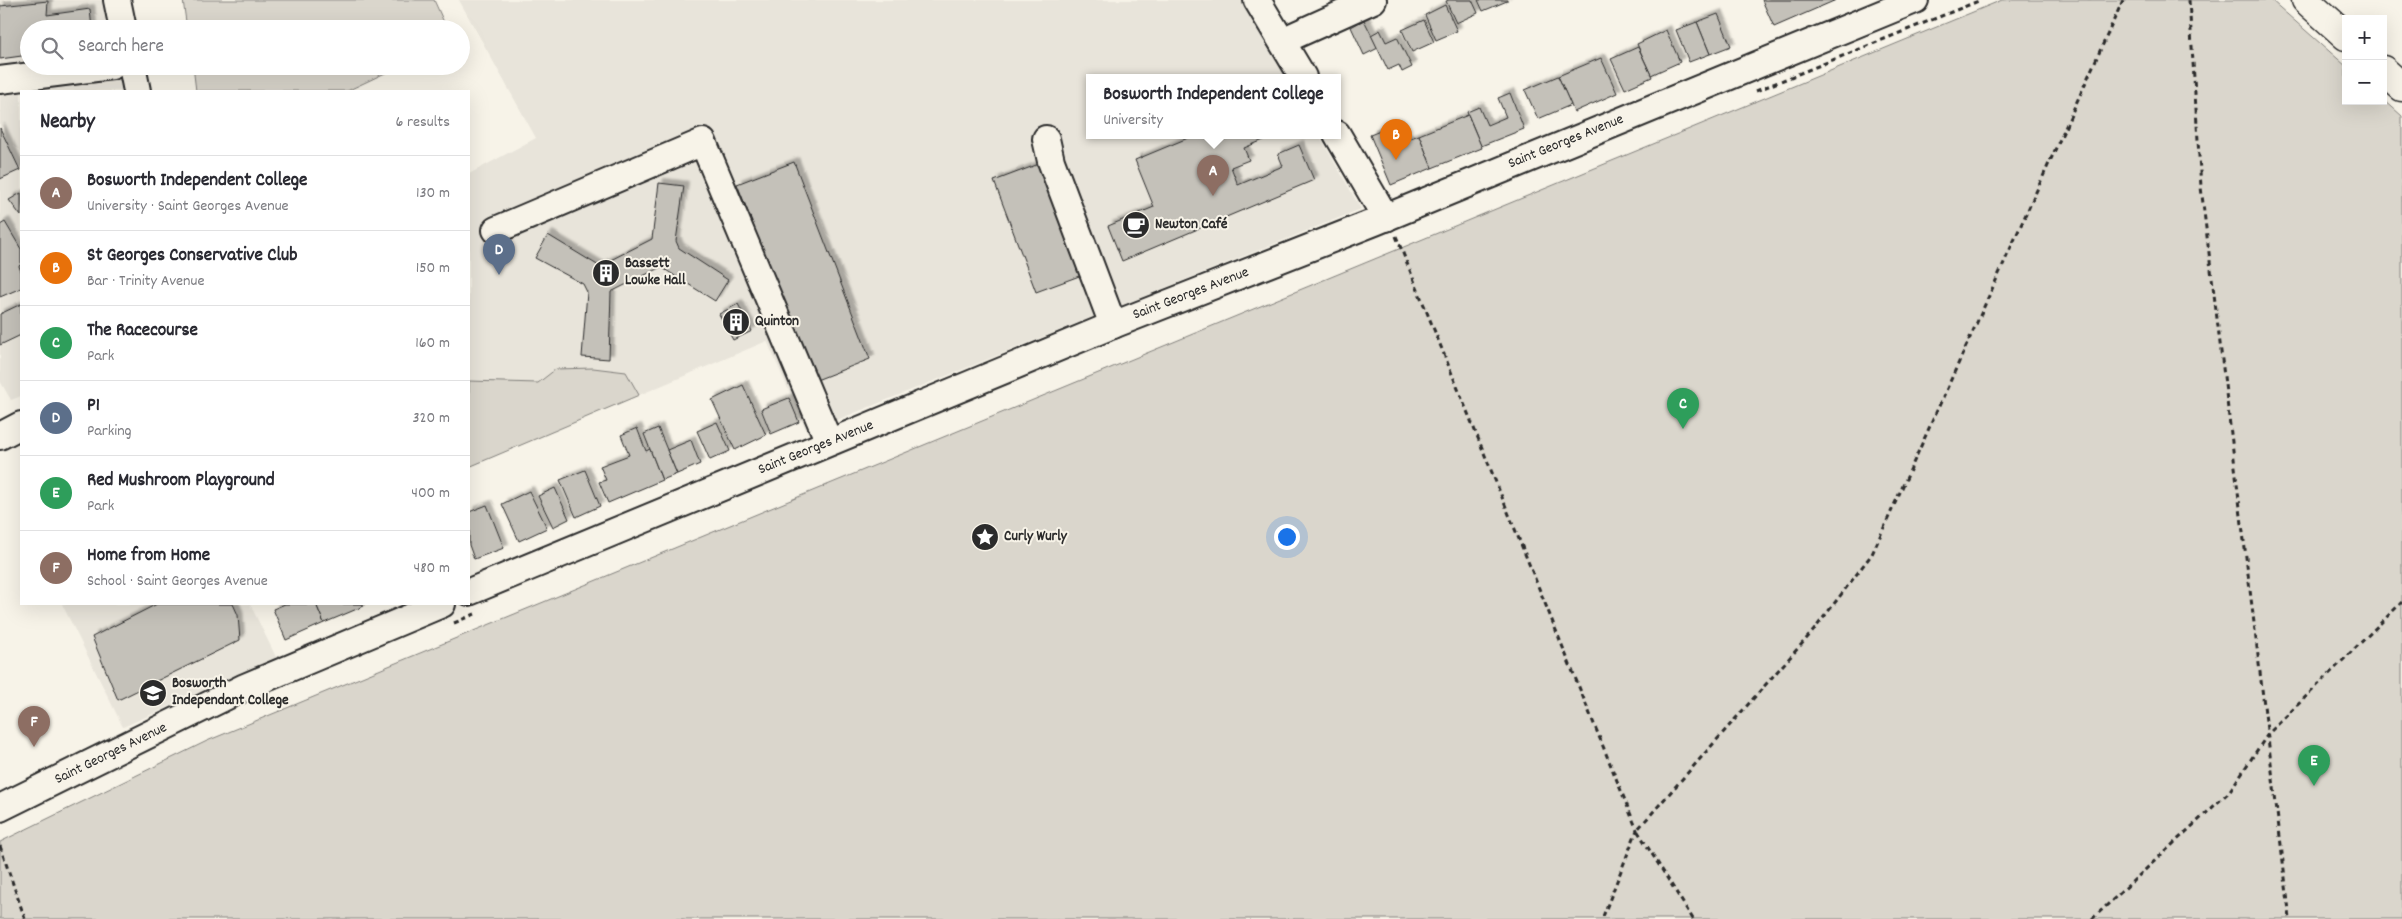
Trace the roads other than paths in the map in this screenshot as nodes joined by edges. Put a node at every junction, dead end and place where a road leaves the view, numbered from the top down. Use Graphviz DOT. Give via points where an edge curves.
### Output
graph roads {
  1 [pos="117,0"];
  2 [pos="1257,0"];
  3 [pos="1373,0"];
  4 [pos="1915,0"];
  5 [pos="2306,0"];
  6 [pos="122,20"];
  7 [pos="2342,32"];
  8 [pos="1282,42"];
  9 [pos="1301,74"];
  10 [pos="2387,74"];
  11 [pos="40,75"];
  12 [pos="134,75"];
  13 [pos="0,80"];
  14 [pos="2402,87"];
  15 [pos="137,90"];
  16 [pos="1046,139"];
  17 [pos="1340,139"];
  18 [pos="496,230"];
  19 [pos="1393,232"];
  20 [pos="1113,325"];
  21 [pos="20,426"];
  22 [pos="0,436"];
  23 [pos="829,442"];
  24 [pos="475,602"];
  25 [pos="444,615"];
  26 [pos="0,808"];
  1 -- 6 [label="street"];
  2 -- 8 [label="street"];
  3 -- 8 [label="street"];
  4 -- 19 [label="street, Saint Georges Avenue"];
  5 -- 7 [label="main road"];
  8 -- 9 [label="street"];
  10 -- 14 [label="main road"];
  11 -- 13 [label="street"];
  12 -- 15 [label="street"];
  16 -- 20 [label="street" via="1050,161"];
  17 -- 19 [label="street"];
  18 -- 23 [label="street" via="703,142"];
  19 -- 20 [label="street, Saint Georges Avenue"];
  20 -- 23 [label="street, Saint Georges Avenue"];
  21 -- 22 [label="street"];
  23 -- 24 [label="street, Saint Georges Avenue"];
  25 -- 26 [label="street, Saint Georges Avenue" via="245,687"];
}
